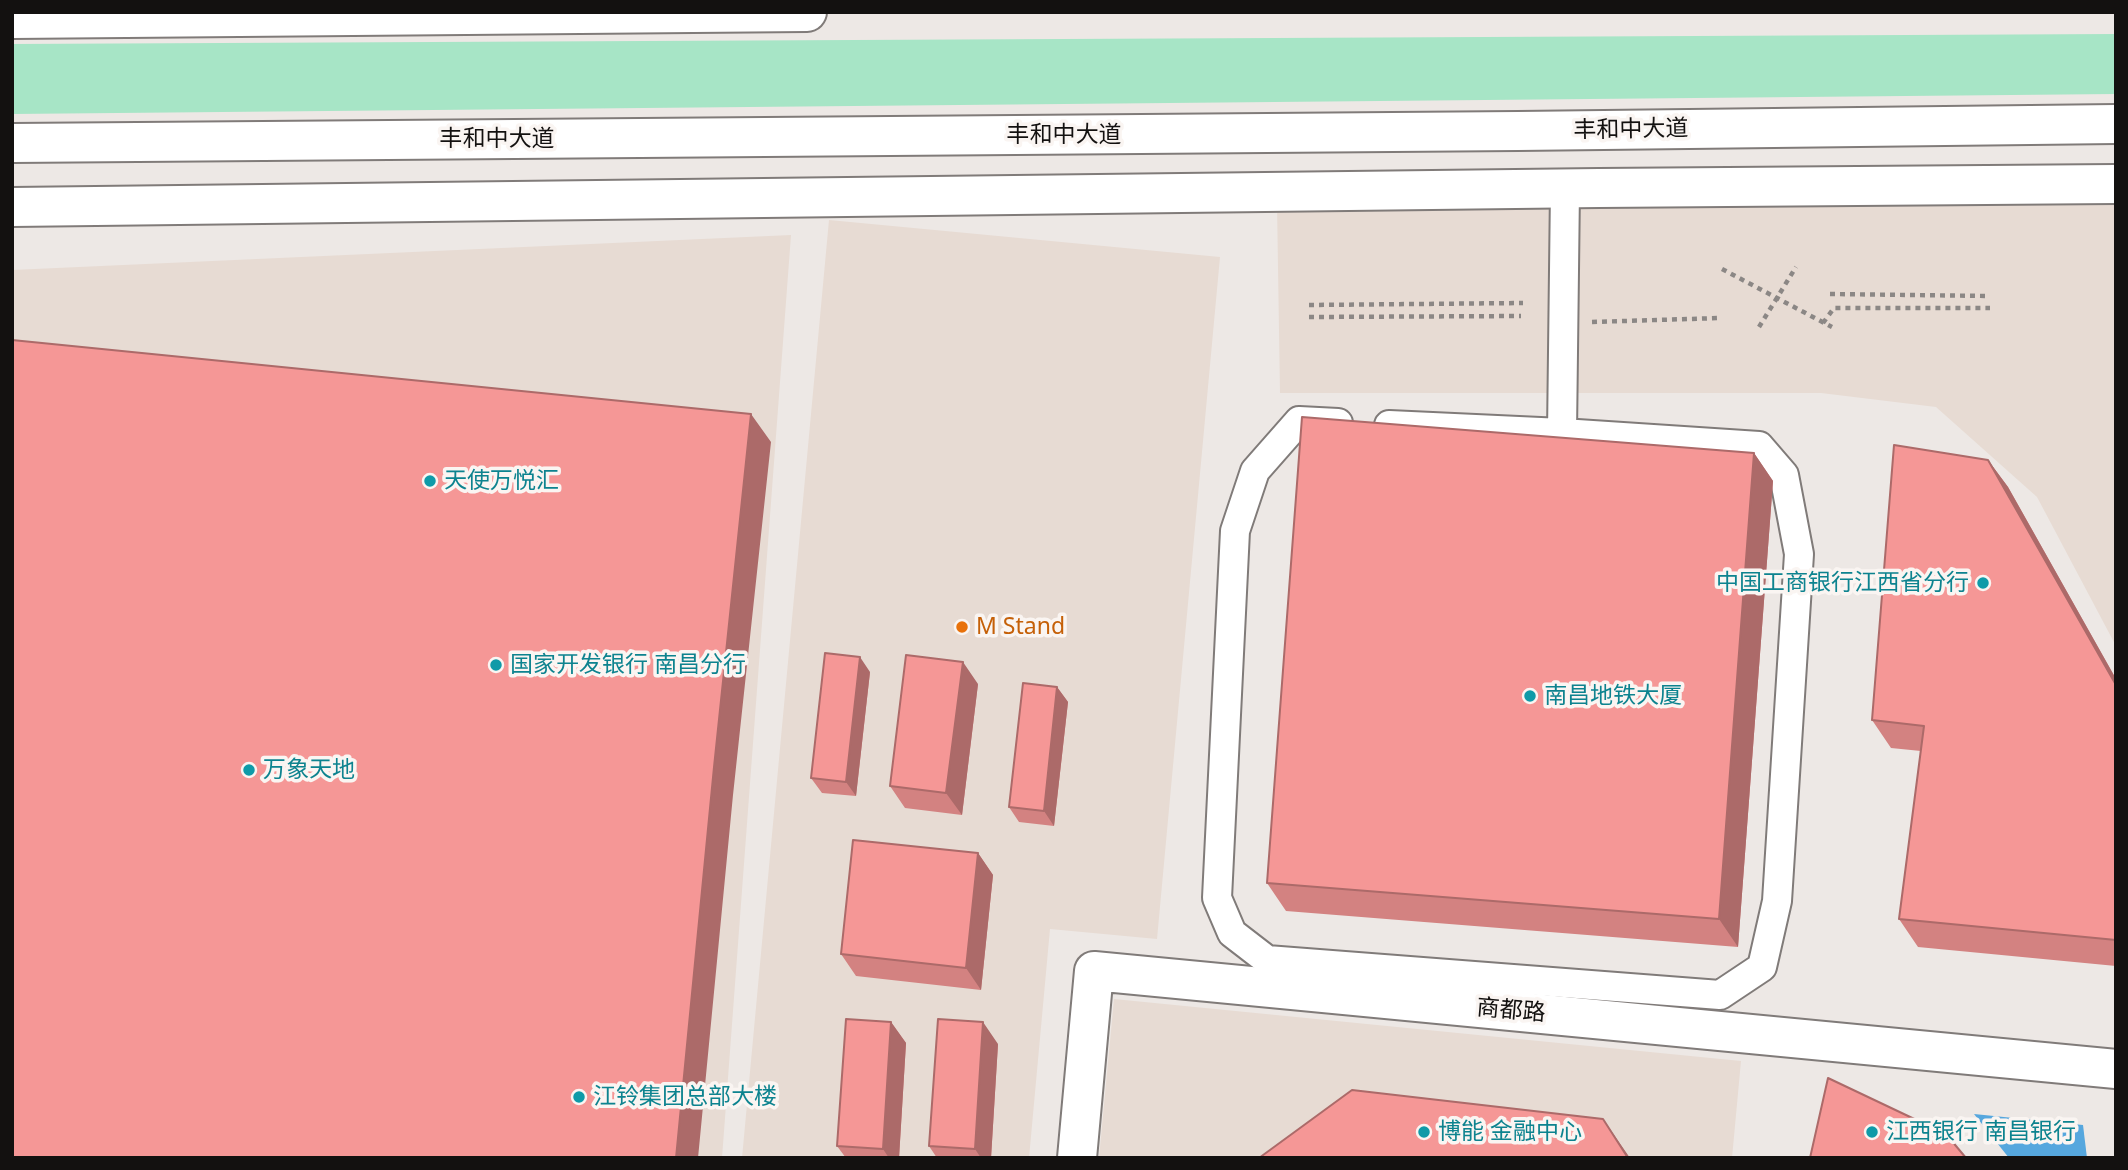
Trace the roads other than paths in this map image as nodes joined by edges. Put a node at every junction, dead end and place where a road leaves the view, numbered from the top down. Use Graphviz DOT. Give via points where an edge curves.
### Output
graph roads {
  1 [pos="807,12"];
  2 [pos="12,19"];
  3 [pos="2116,124"];
  4 [pos="12,143"];
  5 [pos="2116,184"];
  6 [pos="1565,189"];
  7 [pos="12,208"];
  8 [pos="1562,433"];
  9 [pos="2116,1069"];
  10 [pos="1077,1158"];
  1 -- 2 [label="main road"];
  3 -- 4 [label="main road, 丰和中大道"];
  5 -- 6 [label="main road"];
  6 -- 7 [label="main road"];
  6 -- 8 [label="street"];
  8 -- 8 [label="street" via="1299,421 1255,471 1235,531 1217,898 1232,933 1267,960 1720,995 1762,967 1777,901 1800,554 1784,474 1759,446"];
  9 -- 10 [label="main road, 商都路" via="1094,971"];
}
